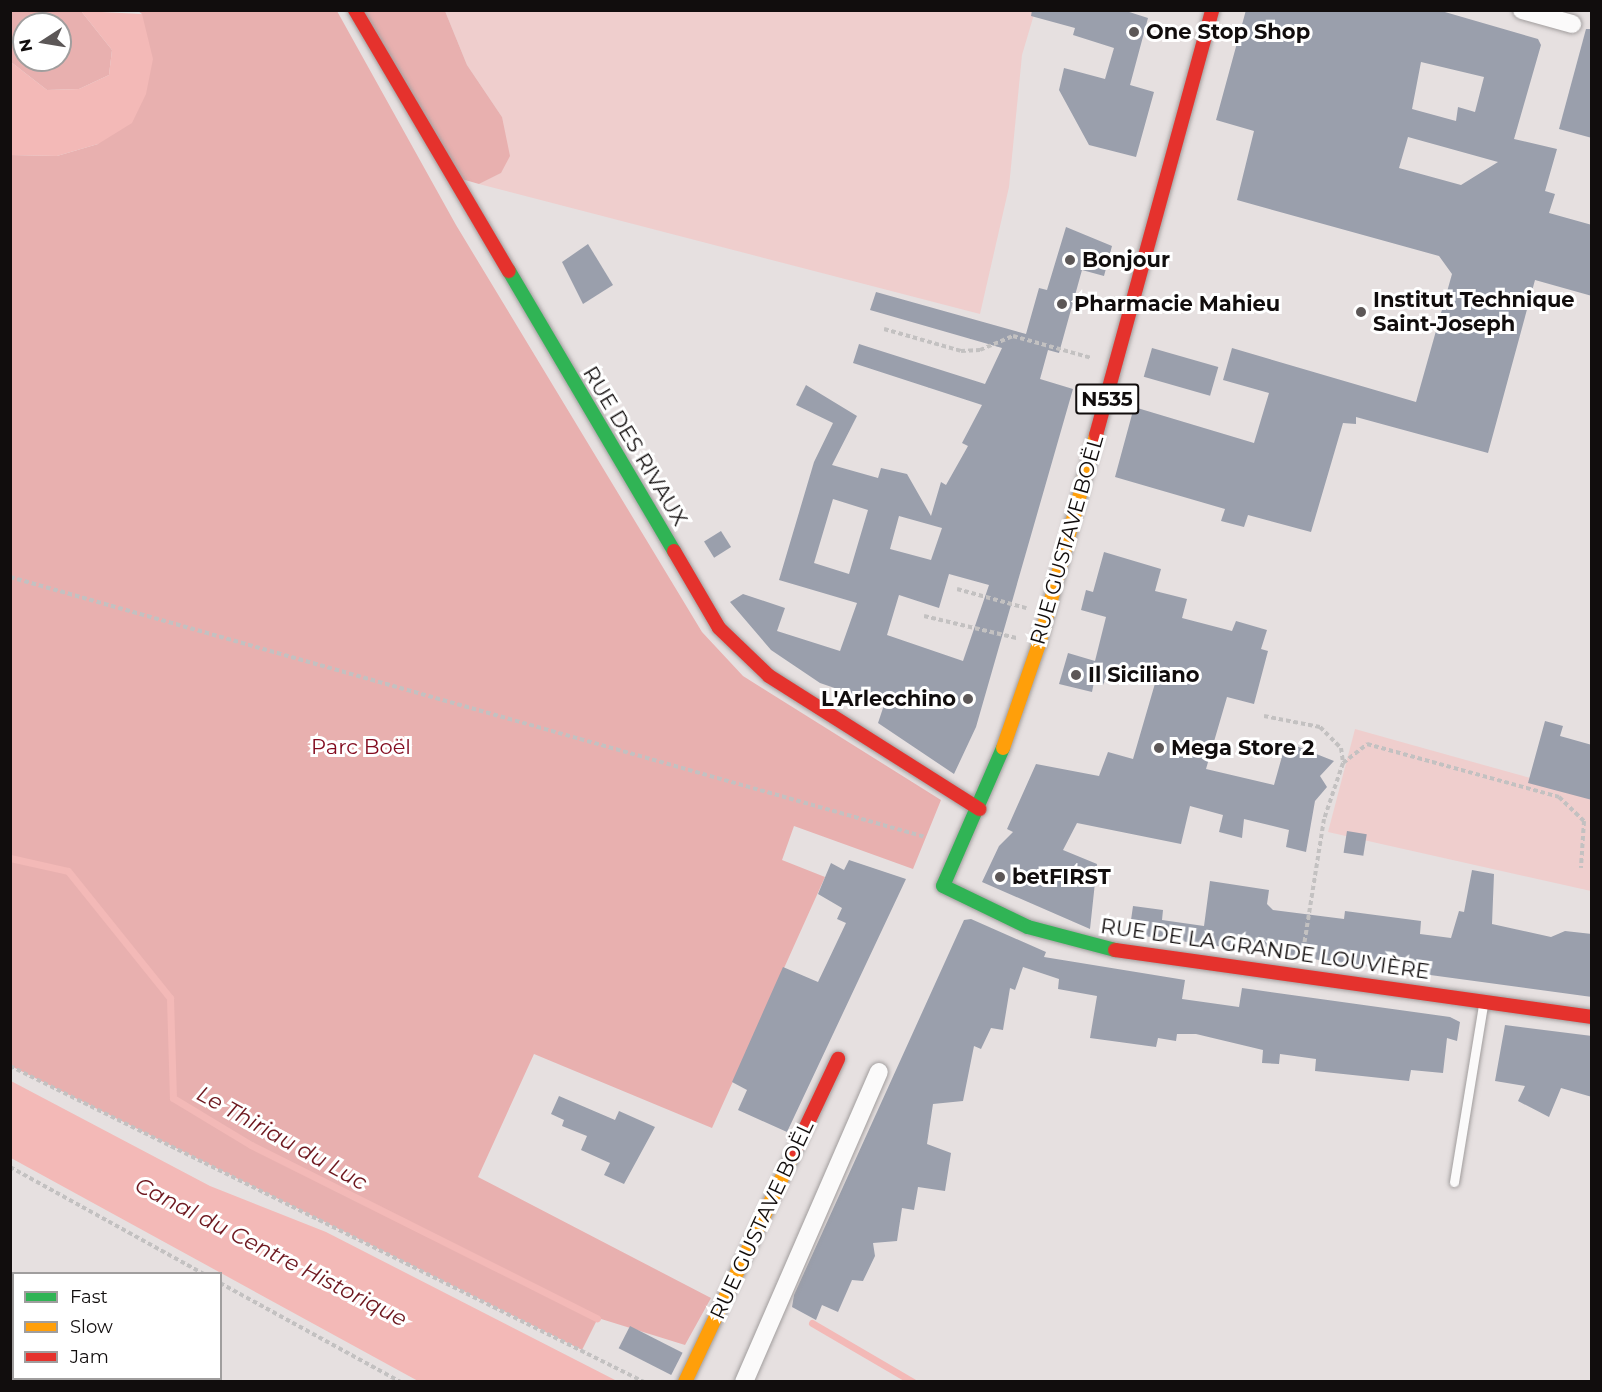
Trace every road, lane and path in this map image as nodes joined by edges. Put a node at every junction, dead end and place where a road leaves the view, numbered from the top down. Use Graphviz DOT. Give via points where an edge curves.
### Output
graph roads {
  1 [pos="356,10"];
  2 [pos="1212,10"];
  3 [pos="1522,10"];
  4 [pos="1572,24"];
  5 [pos="884,328"];
  6 [pos="1116,365"];
  7 [pos="10,577"];
  8 [pos="957,589"];
  9 [pos="1047,614"];
  10 [pos="924,616"];
  11 [pos="1038,644"];
  12 [pos="1264,716"];
  13 [pos="1343,764"];
  14 [pos="979,808"];
  15 [pos="925,837"];
  16 [pos="1581,868"];
  17 [pos="943,886"];
  18 [pos="1299,976"];
  19 [pos="1484,1002"];
  20 [pos="1592,1017"];
  21 [pos="838,1059"];
  22 [pos="10,1066"];
  23 [pos="879,1072"];
  24 [pos="10,1167"];
  25 [pos="1454,1182"];
  26 [pos="200,1272"];
  27 [pos="222,1283"];
  28 [pos="401,1382"];
  29 [pos="644,1382"];
  30 [pos="685,1382"];
  31 [pos="744,1382"];
  1 -- 14 [label="main road, RUE DES RIVAUX" via="719,628 769,676"];
  2 -- 6 [label="main road, RUE GUSTAVE BOËL / N535"];
  3 -- 4 [label="street"];
  5 -- 6 [label="path" via="961,351 980,350 1013,336"];
  6 -- 9 [label="main road, RUE GUSTAVE BOËL / N535"];
  7 -- 15 [label="path"];
  8 -- 9 [label="path"];
  9 -- 11 [label="main road, RUE GUSTAVE BOËL / N535"];
  10 -- 11 [label="path"];
  11 -- 14 [label="main road, RUE GUSTAVE BOËL / N535"];
  12 -- 13 [label="path" via="1333,734"];
  13 -- 16 [label="path" via="1367,744 1559,797 1584,821"];
  13 -- 18 [label="path" via="1324,819"];
  14 -- 17 [label="main road, RUE GUSTAVE BOËL / N535"];
  17 -- 18 [label="main road, RUE DE LA GRANDE LOUVIÈRE" via="1029,927 1088,946"];
  18 -- 19 [label="main road, RUE DE LA GRANDE LOUVIÈRE"];
  19 -- 20 [label="main road, RUE DE LA GRANDE LOUVIÈRE"];
  19 -- 25 [label="lane"];
  21 -- 30 [label="main road, RUE GUSTAVE BOËL"];
  22 -- 29 [label="path"];
  23 -- 31 [label="street"];
  24 -- 26 [label="path"];
  27 -- 28 [label="path"];
}
